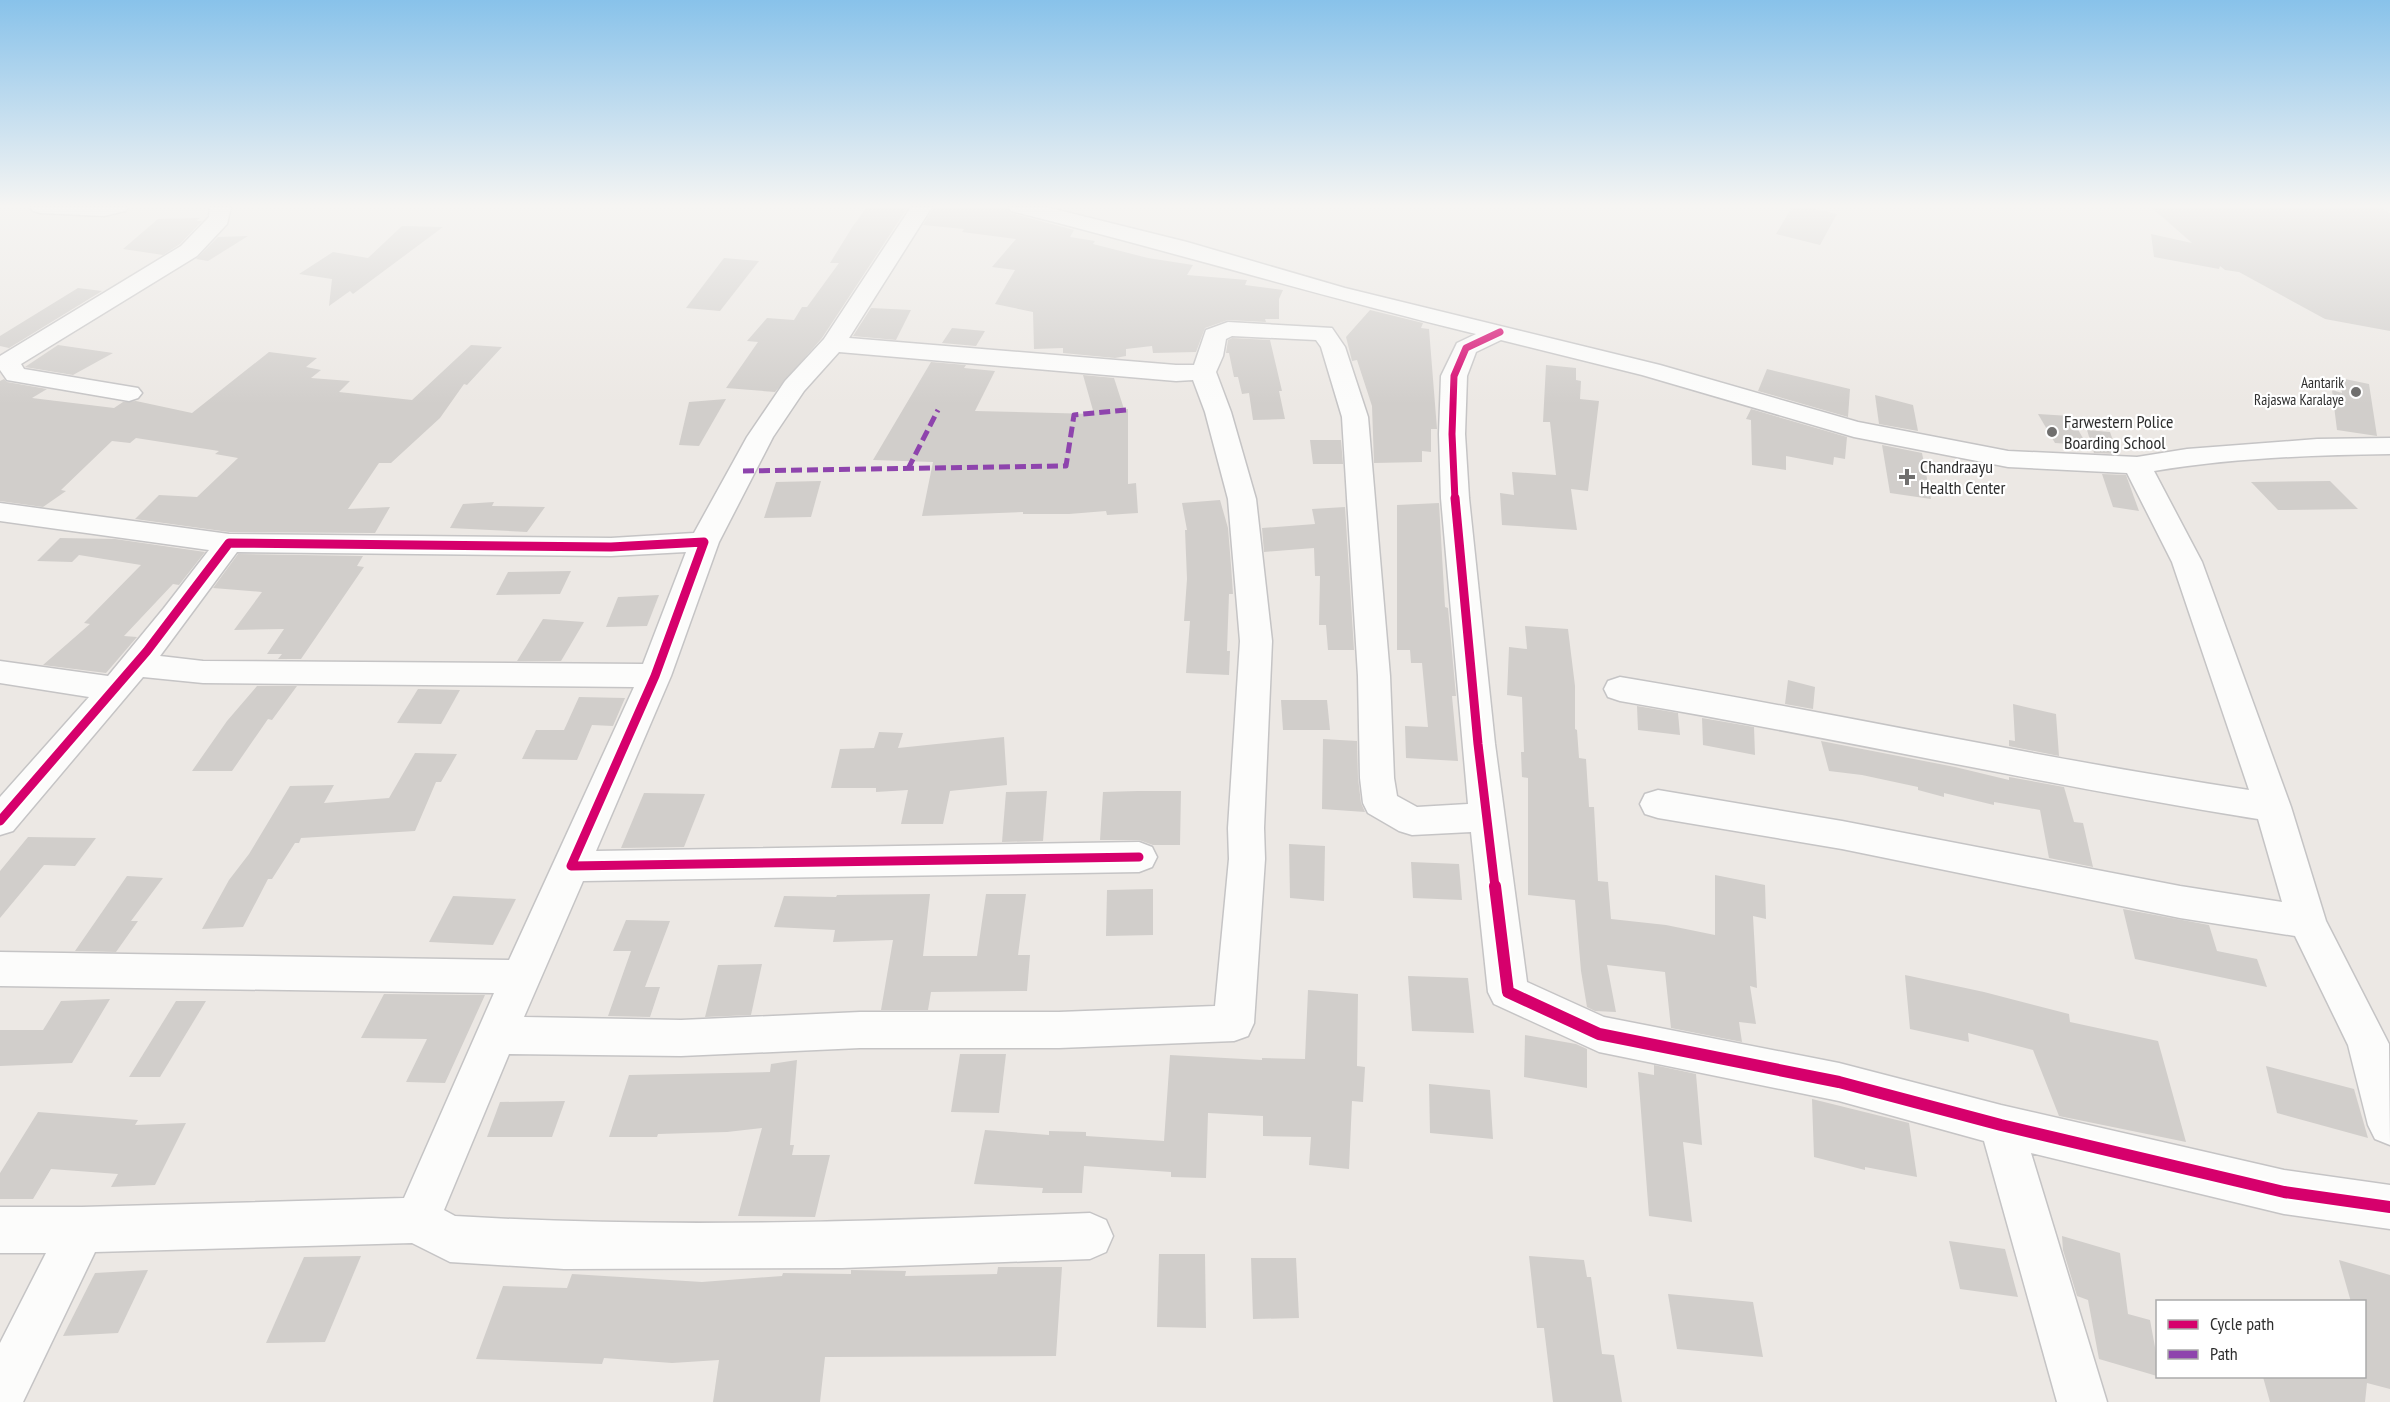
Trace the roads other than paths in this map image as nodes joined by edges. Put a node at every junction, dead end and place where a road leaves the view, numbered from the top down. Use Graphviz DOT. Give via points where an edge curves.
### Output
graph roads {
  1 [pos="154,272"];
  2 [pos="879,272"];
  3 [pos="1265,272"];
  4 [pos="1500,332"];
  5 [pos="833,344"];
  6 [pos="1203,372"];
  7 [pos="129,393"];
  8 [pos="2390,446"];
  9 [pos="2137,465"];
  10 [pos="0,512"];
  11 [pos="704,542"];
  12 [pos="229,543"];
  13 [pos="137,665"];
  14 [pos="0,672"];
  15 [pos="655,676"];
  16 [pos="115,689"];
  17 [pos="1620,689"];
  18 [pos="1658,804"];
  19 [pos="2273,807"];
  20 [pos="1486,817"];
  21 [pos="0,821"];
  22 [pos="1139,857"];
  23 [pos="571,866"];
  24 [pos="2307,922"];
  25 [pos="0,969"];
  26 [pos="520,978"];
  27 [pos="496,1035"];
  28 [pos="2001,1125"];
  29 [pos="2390,1125"];
  30 [pos="2390,1207"];
  31 [pos="417,1220"];
  32 [pos="0,1230"];
  33 [pos="82,1230"];
  34 [pos="1090,1236"];
  35 [pos="0,1395"];
  36 [pos="2082,1402"];
  1 -- 7 [label="street" via="7,362 16,375"];
  2 -- 5 [label="street"];
  3 -- 4 [label="street"];
  4 -- 9 [label="street" via="1651,370 1854,429 2008,459"];
  4 -- 20 [label="street" via="1466,348 1454,376 1452,434"];
  5 -- 6 [label="street" via="1176,373"];
  5 -- 11 [label="street" via="794,386 760,437"];
  6 -- 20 [label="street" via="1215,335 1228,329 1323,333 1333,346 1355,417 1381,803 1412,821"];
  6 -- 27 [label="street" via="1242,499 1256,641 1247,859 1234,1023 1059,1030 860,1030 681,1038"];
  8 -- 9 [label="street" via="2317,447"];
  9 -- 19 [label="street" via="2187,562"];
  10 -- 12 [label="street"];
  11 -- 12 [label="street" via="610,547"];
  11 -- 15 [label="street"];
  12 -- 13 [label="street"];
  13 -- 15 [label="street" via="203,672"];
  13 -- 16 [label="street"];
  14 -- 16 [label="street"];
  15 -- 23 [label="street"];
  16 -- 21 [label="street"];
  17 -- 19 [label="street" via="1720,704 2177,793"];
  18 -- 24 [label="street" via="1842,835 2180,902"];
  19 -- 24 [label="street"];
  20 -- 28 [label="street" via="1508,992 1599,1034 1839,1082"];
  22 -- 23 [label="street"];
  23 -- 26 [label="street"];
  24 -- 29 [label="street" via="2368,1044"];
  25 -- 26 [label="street"];
  26 -- 27 [label="street"];
  27 -- 31 [label="street"];
  28 -- 30 [label="street" via="2284,1192"];
  28 -- 36 [label="street"];
  31 -- 33 [label="street"];
  31 -- 34 [label="street" via="450,1239 555,1245 842,1245"];
  32 -- 33 [label="street"];
  33 -- 35 [label="street"];
}
